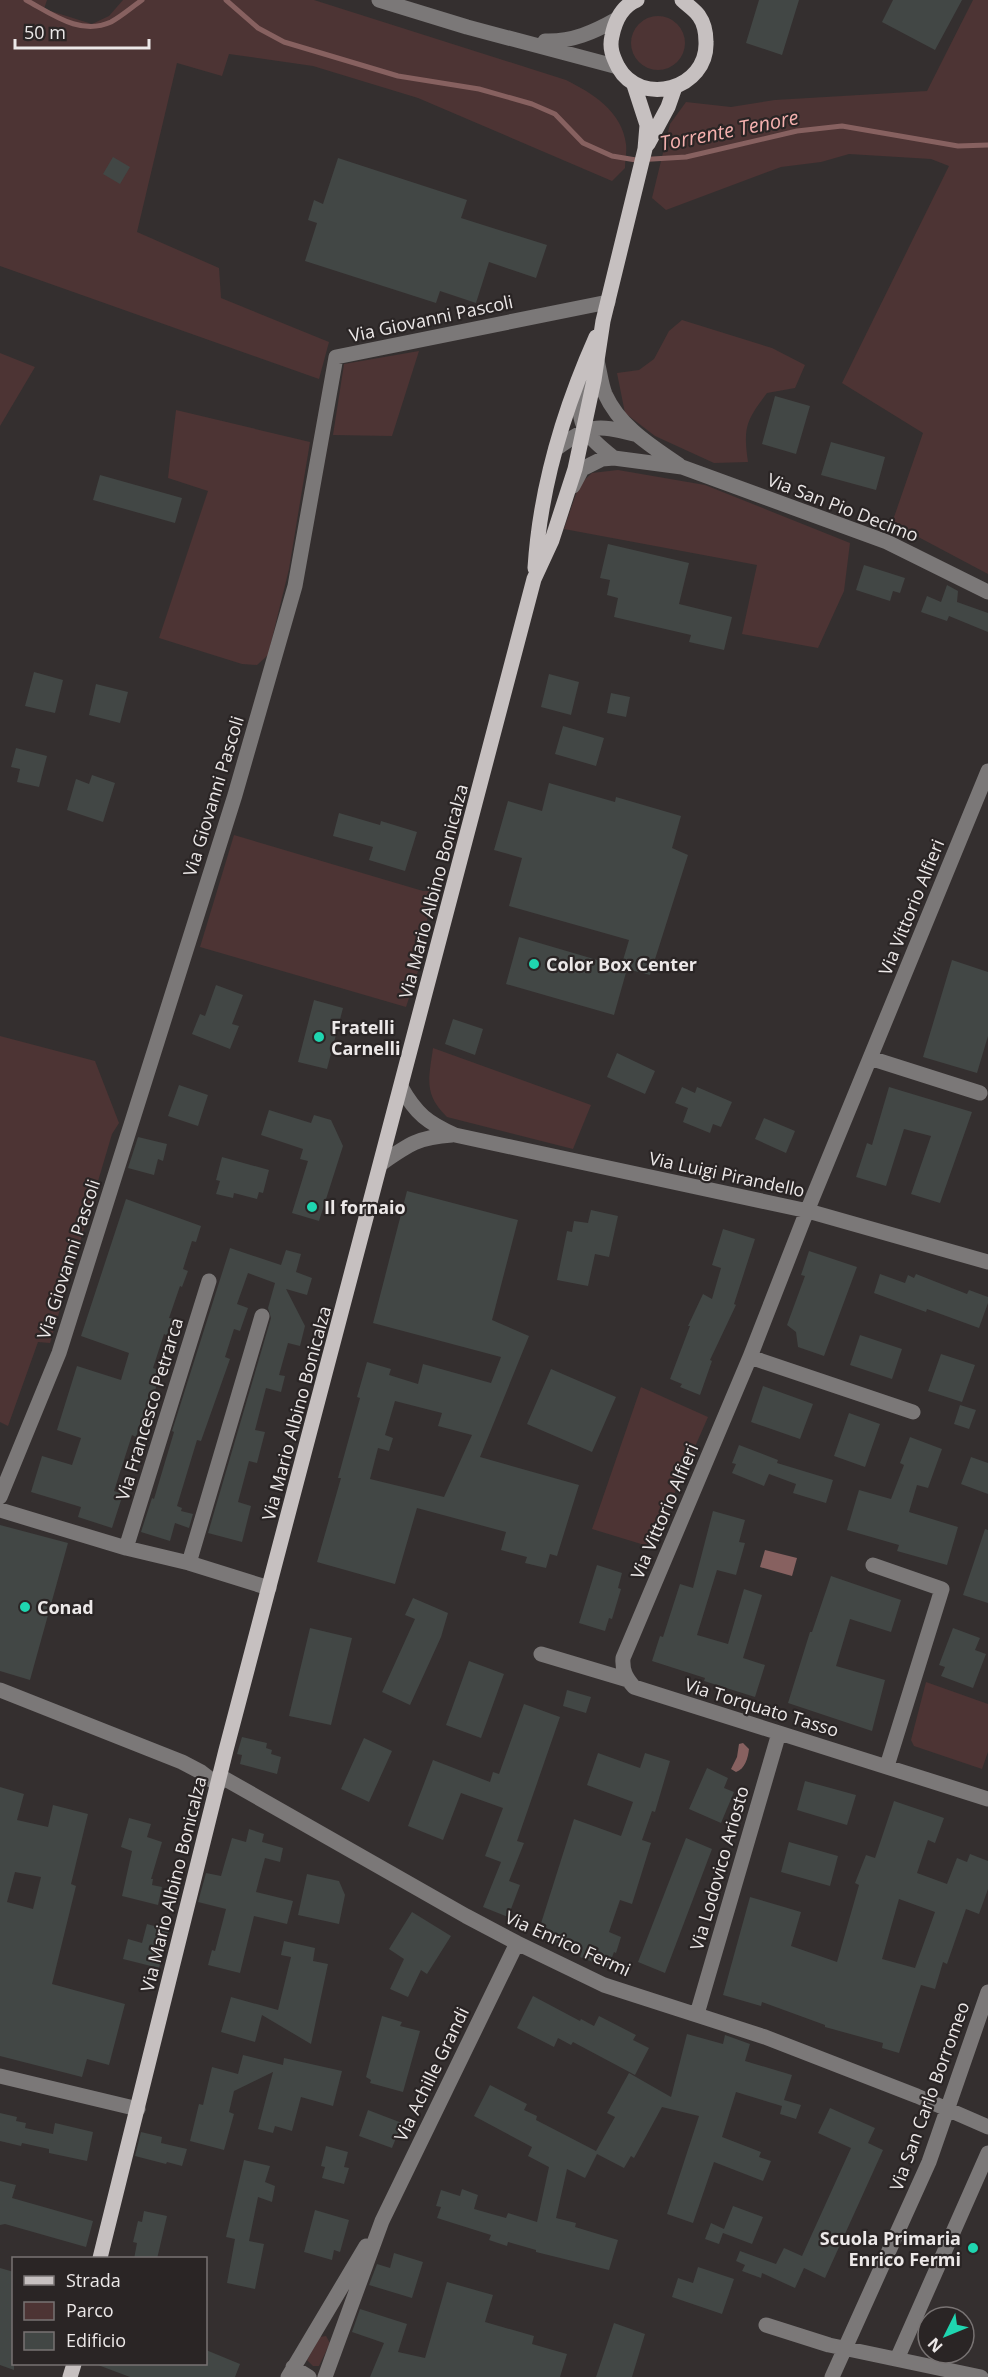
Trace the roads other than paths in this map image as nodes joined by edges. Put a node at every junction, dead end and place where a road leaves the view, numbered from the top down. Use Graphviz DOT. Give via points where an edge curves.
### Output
graph roads {
  1 [pos="379,0"];
  2 [pos="637,0"];
  3 [pos="682,0"];
  4 [pos="701,0"];
  5 [pos="700,16"];
  6 [pos="617,19"];
  7 [pos="521,41"];
  8 [pos="618,67"];
  9 [pos="634,85"];
  10 [pos="675,87"];
  11 [pos="645,149"];
  12 [pos="608,302"];
  13 [pos="603,321"];
  14 [pos="597,361"];
  15 [pos="580,373"];
  16 [pos="584,430"];
  17 [pos="635,434"];
  18 [pos="557,448"];
  19 [pos="614,458"];
  20 [pos="682,467"];
  21 [pos="565,499"];
  22 [pos="534,579"];
  23 [pos="988,592"];
  24 [pos="988,771"];
  25 [pos="870,1059"];
  26 [pos="401,1087"];
  27 [pos="980,1093"];
  28 [pos="455,1135"];
  29 [pos="382,1163"];
  30 [pos="808,1211"];
  31 [pos="988,1262"];
  32 [pos="210,1281"];
  33 [pos="261,1316"];
  34 [pos="750,1357"];
  35 [pos="914,1412"];
  36 [pos="0,1497"];
  37 [pos="0,1510"];
  38 [pos="126,1548"];
  39 [pos="189,1563"];
  40 [pos="873,1565"];
  41 [pos="269,1588"];
  42 [pos="541,1654"];
  43 [pos="628,1680"];
  44 [pos="0,1690"];
  45 [pos="780,1733"];
  46 [pos="887,1766"];
  47 [pos="220,1776"];
  48 [pos="988,1799"];
  49 [pos="516,1943"];
  50 [pos="988,1992"];
  51 [pos="697,2014"];
  52 [pos="0,2076"];
  53 [pos="138,2109"];
  54 [pos="948,2110"];
  55 [pos="988,2127"];
  56 [pos="988,2153"];
  57 [pos="382,2221"];
  58 [pos="101,2257"];
  59 [pos="766,2325"];
  60 [pos="844,2347"];
  61 [pos="897,2359"];
  62 [pos="291,2372"];
  63 [pos="309,2377"];
  64 [pos="325,2377"];
  65 [pos="832,2377"];
  66 [pos="981,2377"];
  1 -- 7 [label="street"];
  2 -- 6 [label="main road"];
  3 -- 5 [label="main road"];
  4 -- 5 [label="main road"];
  5 -- 10 [label="main road" via="707,49 702,65 690,79"];
  6 -- 7 [label="street" via="563,42"];
  6 -- 8 [label="main road" via="610,47"];
  7 -- 8 [label="street"];
  8 -- 9 [label="main road"];
  9 -- 10 [label="main road" via="654,90"];
  9 -- 11 [label="main road, Via Mario Albino Bonicalza" via="647,125"];
  10 -- 11 [label="main road, Via Mario Albino Bonicalza"];
  11 -- 12 [label="main road, Via Mario Albino Bonicalza"];
  12 -- 13 [label="main road, Via Mario Albino Bonicalza"];
  12 -- 36 [label="street, Via Giovanni Pascoli" via="336,357 295,586 236,795 59,1353"];
  13 -- 14 [label="main road, Via Mario Albino Bonicalza"];
  13 -- 15 [label="main road, Via Mario Albino Bonicalza"];
  14 -- 16 [label="main road, Via Mario Albino Bonicalza"];
  14 -- 17 [label="street, Via San Pio Decimo" via="604,393"];
  15 -- 16 [label="street" via="579,413"];
  15 -- 18 [label="main road, Via Mario Albino Bonicalza"];
  16 -- 17 [label="street, Via San Pio Decimo" via="607,427"];
  16 -- 18 [label="street"];
  16 -- 19 [label="street"];
  16 -- 21 [label="main road, Via Mario Albino Bonicalza"];
  17 -- 20 [label="street, Via San Pio Decimo"];
  18 -- 22 [label="main road, Via Mario Albino Bonicalza" via="537,530"];
  19 -- 20 [label="street, Via San Pio Decimo"];
  19 -- 21 [label="street, Via San Pio Decimo" via="593,462 582,469"];
  20 -- 23 [label="street, Via San Pio Decimo" via="887,542"];
  21 -- 22 [label="main road, Via Mario Albino Bonicalza"];
  22 -- 26 [label="main road, Via Mario Albino Bonicalza"];
  24 -- 25 [label="street, Via Vittorio Alfieri"];
  25 -- 27 [label="street"];
  25 -- 30 [label="street, Via Vittorio Alfieri"];
  26 -- 28 [label="street, Via Luigi Pirandello" via="420,1116"];
  26 -- 29 [label="main road, Via Mario Albino Bonicalza"];
  28 -- 29 [label="street, Via Luigi Pirandello" via="431,1136 414,1142"];
  28 -- 30 [label="street, Via Luigi Pirandello"];
  29 -- 41 [label="main road, Via Mario Albino Bonicalza"];
  30 -- 31 [label="street, Via Luigi Pirandello"];
  30 -- 34 [label="street, Via Vittorio Alfieri"];
  32 -- 38 [label="street, Via Francesco Petrarca"];
  33 -- 39 [label="street"];
  34 -- 35 [label="street"];
  34 -- 43 [label="street, Via Vittorio Alfieri" via="623,1658 622,1668"];
  37 -- 38 [label="street"];
  38 -- 39 [label="street"];
  39 -- 41 [label="street"];
  40 -- 46 [label="street" via="942,1589"];
  41 -- 47 [label="main road, Via Mario Albino Bonicalza"];
  42 -- 43 [label="street, Via Torquato Tasso"];
  43 -- 45 [label="street, Via Torquato Tasso" via="634,1687"];
  44 -- 47 [label="street, Via Enrico Fermi" via="201,1772"];
  45 -- 46 [label="street, Via Torquato Tasso"];
  45 -- 51 [label="street, Via Lodovico Ariosto"];
  46 -- 48 [label="street, Via Torquato Tasso"];
  47 -- 49 [label="street, Via Enrico Fermi"];
  47 -- 53 [label="main road, Via Mario Albino Bonicalza"];
  49 -- 51 [label="street, Via Enrico Fermi" via="604,1984"];
  49 -- 57 [label="street, Via Achille Grandi"];
  50 -- 54 [label="street, Via San Carlo Borromeo"];
  51 -- 54 [label="street, Via Enrico Fermi"];
  52 -- 53 [label="street"];
  53 -- 58 [label="main road, Via Mario Albino Bonicalza"];
  54 -- 55 [label="street, Via Enrico Fermi"];
  54 -- 60 [label="street, Via San Carlo Borromeo" via="929,2162"];
  56 -- 61 [label="street"];
  57 -- 62 [label="street, Via Achille Grandi"];
  57 -- 64 [label="street, Via Achille Grandi"];
  59 -- 60 [label="street"];
  60 -- 61 [label="street"];
  60 -- 65 [label="street, Via San Carlo Borromeo"];
  61 -- 66 [label="street"];
  62 -- 63 [label="street, Via Achille Grandi"];
}
